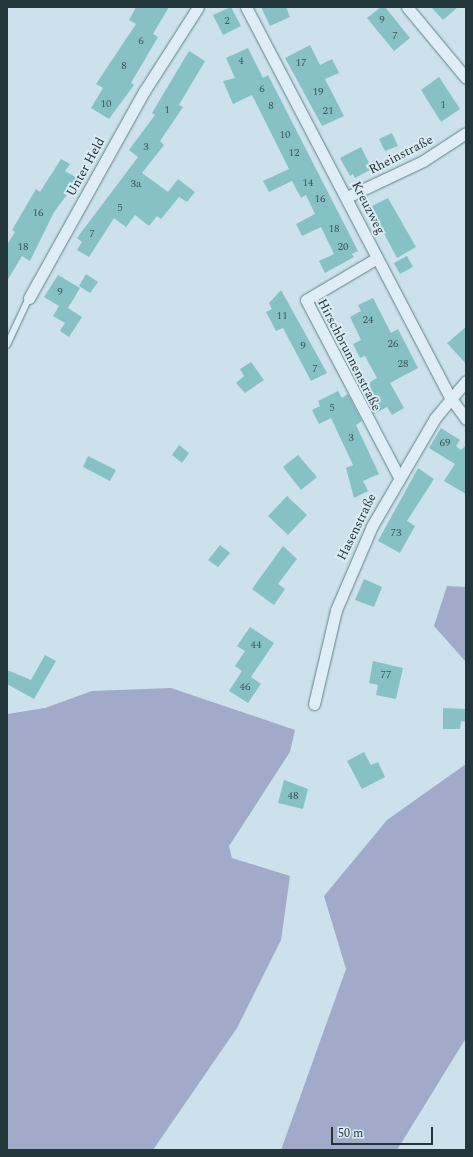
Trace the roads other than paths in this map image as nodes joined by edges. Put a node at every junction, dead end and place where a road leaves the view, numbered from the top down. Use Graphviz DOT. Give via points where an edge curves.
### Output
graph roads {
  1 [pos="198,7"];
  2 [pos="246,7"];
  3 [pos="407,7"];
  4 [pos="466,78"];
  5 [pos="466,132"];
  6 [pos="347,197"];
  7 [pos="377,258"];
  8 [pos="29,298"];
  9 [pos="7,345"];
  10 [pos="466,381"];
  11 [pos="450,397"];
  12 [pos="466,419"];
  13 [pos="398,476"];
  14 [pos="314,704"];
  1 -- 8 [label="street, Unter Held" via="145,90"];
  2 -- 6 [label="street, Kreuzweg"];
  3 -- 4 [label="street"];
  5 -- 6 [label="street, Rheinstraße" via="423,161"];
  6 -- 7 [label="street, Kreuzweg"];
  7 -- 11 [label="street, Kreuzweg"];
  7 -- 13 [label="street, Hirschbrunnenstraße" via="306,300"];
  8 -- 9 [label="lane, Unter Held"];
  10 -- 11 [label="street, Hasenstraße"];
  11 -- 12 [label="street, Kreuzweg"];
  11 -- 13 [label="street, Hasenstraße"];
  13 -- 14 [label="street, Hasenstraße" via="342,591"];
}
